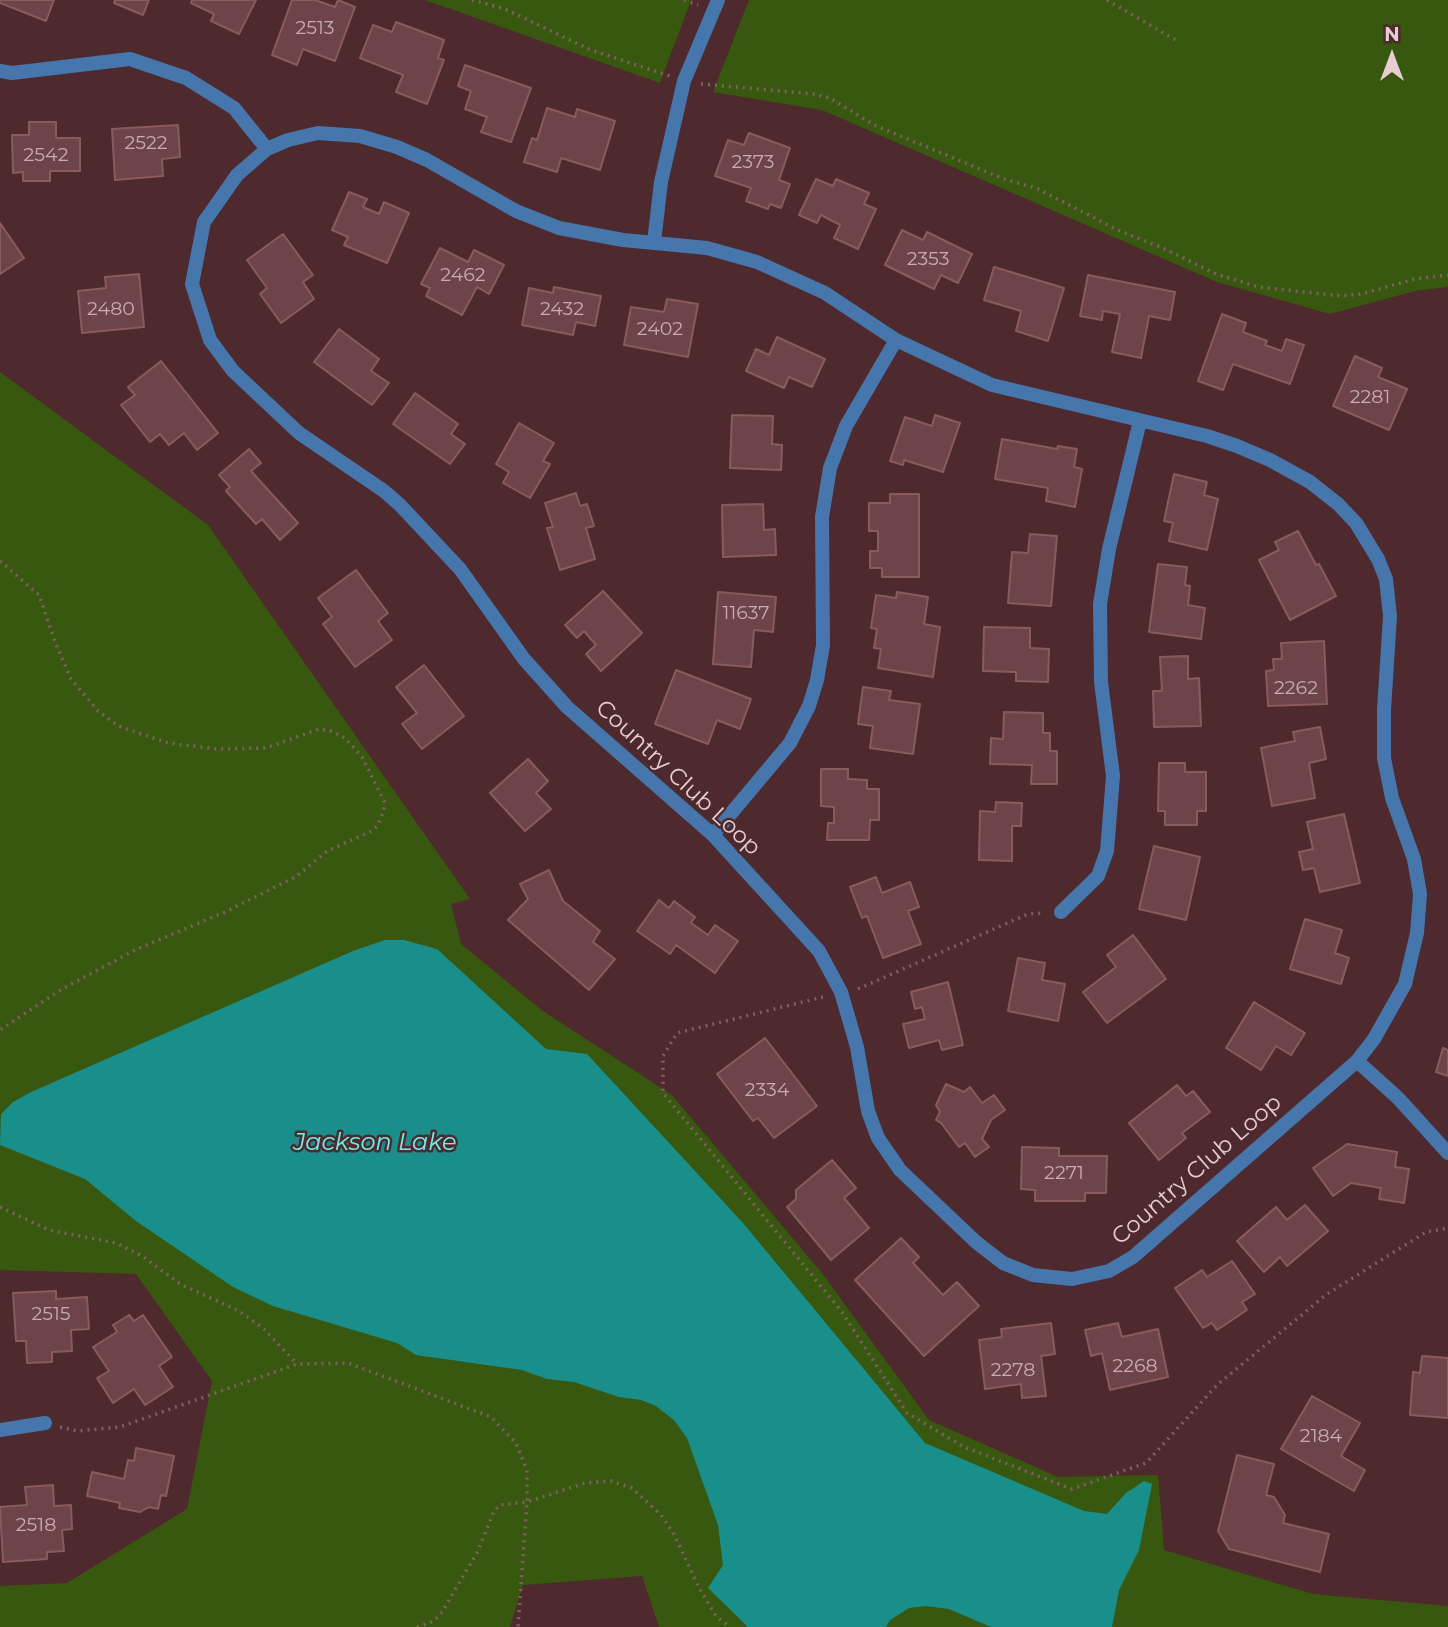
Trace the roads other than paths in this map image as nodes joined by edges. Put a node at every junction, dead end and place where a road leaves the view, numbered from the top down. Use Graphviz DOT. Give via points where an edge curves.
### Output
graph roads {
  1 [pos="718,0"];
  2 [pos="0,71"];
  3 [pos="267,149"];
  4 [pos="654,242"];
  5 [pos="896,340"];
  6 [pos="1140,421"];
  7 [pos="713,835"];
  8 [pos="1060,912"];
  9 [pos="1357,1061"];
  10 [pos="1448,1153"];
  11 [pos="45,1423"];
  12 [pos="0,1430"];
  1 -- 4 [label="street" via="684,81"];
  2 -- 3 [label="street" via="130,58 186,78 234,108"];
  3 -- 4 [label="street, Country Club Loop" via="318,133 360,136 427,160 539,221 580,233"];
  3 -- 7 [label="street, Country Club Loop" via="237,175 204,222 192,284 210,340 233,370 299,433 400,505 460,569 524,659 567,706"];
  4 -- 5 [label="street, Country Club Loop" via="707,248 757,262 825,293"];
  5 -- 6 [label="street, Country Club Loop" via="992,385"];
  5 -- 7 [label="street" via="846,426 830,468 822,517 823,645 809,706 790,743"];
  6 -- 8 [label="street" via="1100,604 1101,682 1113,776 1107,851 1098,876"];
  6 -- 9 [label="street, Country Club Loop" via="1237,446 1310,482 1356,523 1385,579 1390,616 1384,758 1392,798 1419,876 1420,914 1405,984"];
  7 -- 9 [label="street, Country Club Loop" via="827,963 857,1047 868,1111 878,1138 900,1170 976,1242 1016,1270 1072,1279 1121,1265"];
  9 -- 10 [label="street"];
  11 -- 12 [label="street"];
}
